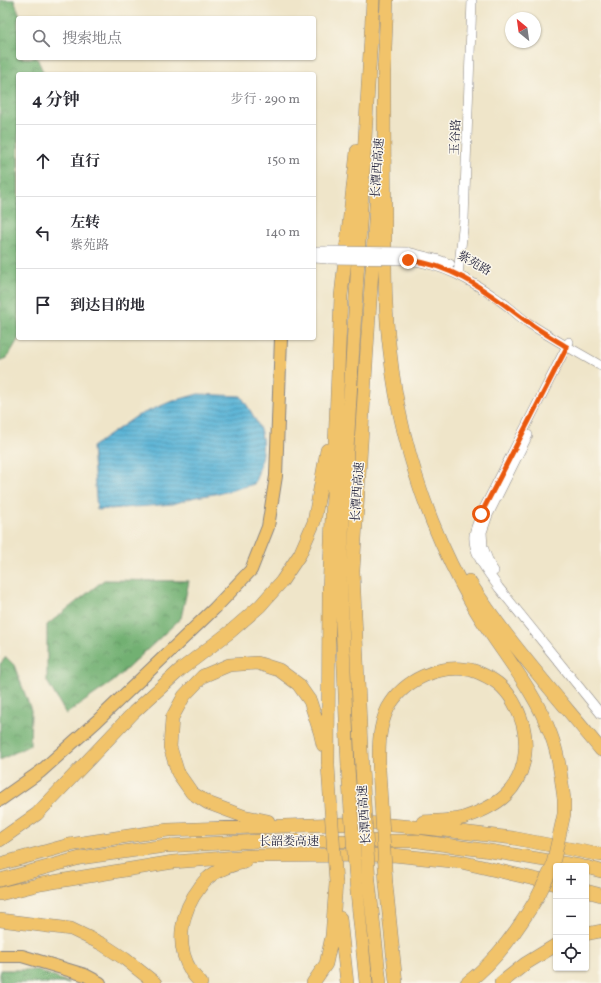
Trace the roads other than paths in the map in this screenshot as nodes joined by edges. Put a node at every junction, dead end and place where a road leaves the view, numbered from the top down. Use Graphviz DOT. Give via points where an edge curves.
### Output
graph roads {
  1 [pos="373,0"];
  2 [pos="388,0"];
  3 [pos="468,0"];
  4 [pos="472,0"];
  5 [pos="372,37"];
  6 [pos="384,65"];
  7 [pos="316,252"];
  8 [pos="328,255"];
  9 [pos="316,258"];
  10 [pos="457,271"];
  11 [pos="281,340"];
  12 [pos="571,346"];
  13 [pos="339,351"];
  14 [pos="601,360"];
  15 [pos="601,366"];
  16 [pos="432,522"];
  17 [pos="601,705"];
  18 [pos="601,714"];
  19 [pos="601,750"];
  20 [pos="328,766"];
  21 [pos="0,800"];
  22 [pos="390,825"];
  23 [pos="295,826"];
  24 [pos="0,840"];
  25 [pos="601,855"];
  26 [pos="276,856"];
  27 [pos="562,863"];
  28 [pos="0,864"];
  29 [pos="589,868"];
  30 [pos="601,871"];
  31 [pos="0,880"];
  32 [pos="336,883"];
  33 [pos="553,883"];
  34 [pos="589,892"];
  35 [pos="0,894"];
  36 [pos="601,895"];
  37 [pos="0,920"];
  38 [pos="601,931"];
  39 [pos="589,933"];
  40 [pos="553,947"];
  41 [pos="0,956"];
  42 [pos="146,978"];
  43 [pos="100,983"];
  44 [pos="155,983"];
  45 [pos="201,983"];
  46 [pos="313,983"];
  47 [pos="347,983"];
  48 [pos="366,983"];
  49 [pos="380,983"];
  50 [pos="396,983"];
  51 [pos="467,983"];
  52 [pos="501,983"];
  1 -- 5 [label="highway, 长潭西高速"];
  2 -- 6 [label="highway, 长潭西高速"];
  3 -- 10 [label="street, 玉谷路"];
  4 -- 10 [label="street, 玉谷路" via="465,212"];
  5 -- 13 [label="highway" via="347,233"];
  5 -- 48 [label="highway, 长潭西高速, bridge" via="340,571 348,768"];
  6 -- 16 [label="highway" via="385,281 390,352 399,410 410,457"];
  6 -- 49 [label="highway, 长潭西高速, bridge" via="353,571 369,882"];
  7 -- 8 [label="street, 紫苑路"];
  8 -- 9 [label="street, 紫苑路"];
  8 -- 10 [label="street, 紫苑路, bridge" via="436,259"];
  10 -- 12 [label="street, 紫苑路" via="477,279"];
  11 -- 21 [label="highway" via="276,476 268,527 250,570 215,608 97,721 40,772"];
  12 -- 14 [label="street, 紫苑路"];
  12 -- 15 [label="street, 紫苑路"];
  12 -- 17 [label="street" via="488,515 482,532 483,547 490,565 505,586"];
  12 -- 18 [label="street" via="481,514 474,535 477,551 504,594"];
  13 -- 20 [label="highway" via="329,576"];
  13 -- 24 [label="highway" via="314,522 300,554 282,582 260,606 180,670 134,712 37,814"];
  16 -- 19 [label="highway" via="482,601 510,639"];
  16 -- 51 [label="highway, bridge" via="475,609 515,666 537,704 551,734 560,763 564,799 564,814 552,868 538,896 501,950"];
  20 -- 23 [label="highway" via="310,701 298,684 279,670 257,663 229,665 203,676 184,696 172,718 170,747 178,773 192,793 208,803 243,816"];
  20 -- 32 [label="highway, bridge"];
  22 -- 23 [label="highway" via="367,823"];
  22 -- 25 [label="highway" via="513,838"];
  22 -- 50 [label="highway, bridge" via="462,818 484,810 505,796 518,778 526,755 525,734 520,716 509,695 494,681 472,670 446,670 423,676 403,688 388,708 379,734 386,884"];
  23 -- 28 [label="highway" via="168,830 69,845"];
  26 -- 33 [label="highway, 长韶娄高速" via="392,855 461,862"];
  26 -- 35 [label="highway, 长韶娄高速" via="173,862 41,884"];
  26 -- 45 [label="highway" via="233,864 208,878 194,895 186,911 181,932 183,951 190,970"];
  27 -- 31 [label="highway, 长韶娄高速" via="418,842 260,842 165,846 80,858"];
  29 -- 30 [label="highway"];
  32 -- 46 [label="highway" via="328,957"];
  32 -- 47 [label="highway"];
  34 -- 36 [label="highway"];
  37 -- 42 [label="highway" via="71,929 125,959"];
  38 -- 39 [label="highway"];
  40 -- 52 [label="highway"];
  41 -- 43 [label="highway" via="22,956 85,975"];
  42 -- 44 [label="highway"];
}
